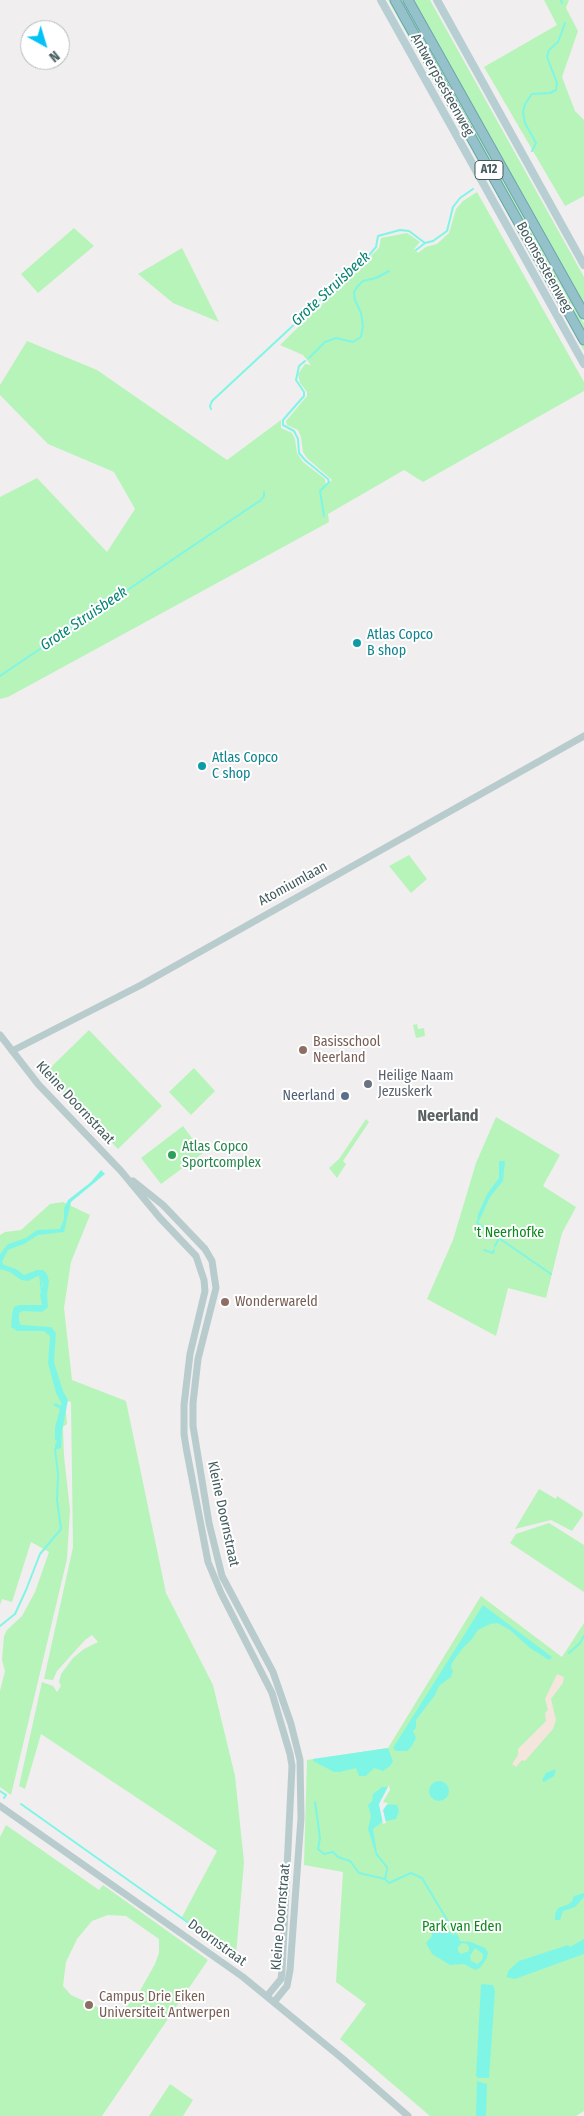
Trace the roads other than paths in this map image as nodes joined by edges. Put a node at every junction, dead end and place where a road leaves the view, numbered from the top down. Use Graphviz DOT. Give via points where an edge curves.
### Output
graph roads {
  1 [pos="380,0"];
  2 [pos="395,0"];
  3 [pos="408,0"];
  4 [pos="437,0"];
  5 [pos="482,183"];
  6 [pos="584,265"];
  7 [pos="584,314"];
  8 [pos="584,340"];
  9 [pos="584,364"];
  10 [pos="584,736"];
  11 [pos="0,1034"];
  12 [pos="12,1051"];
  13 [pos="121,1171"];
  14 [pos="0,1806"];
  15 [pos="267,1996"];
  16 [pos="274,2002"];
  17 [pos="408,2116"];
  1 -- 5 [label="main road, Antwerpsesteenweg"];
  2 -- 8 [label="highway, A12"];
  3 -- 7 [label="highway, A12"];
  4 -- 6 [label="main road"];
  5 -- 9 [label="main road, Boomsesteenweg"];
  10 -- 12 [label="street, Atomiumlaan" via="141,985"];
  11 -- 12 [label="street, Kleine Doornstraat"];
  12 -- 13 [label="street, Kleine Doornstraat" via="38,1084"];
  13 -- 15 [label="street, Kleine Doornstraat" via="192,1252 200,1266 205,1291 190,1354 184,1405 186,1447 208,1562 265,1676 290,1754 292,1788 282,1971 281,1979"];
  13 -- 16 [label="street, Kleine Doornstraat" via="163,1205 205,1249 212,1262 216,1288 198,1359 193,1403 193,1426 209,1524 222,1576 273,1672 300,1760 302,1818 290,1970 287,1986"];
  14 -- 15 [label="street, Doornstraat"];
  15 -- 16 [label="street, Doornstraat"];
  16 -- 17 [label="street, Doornstraat"];
}
